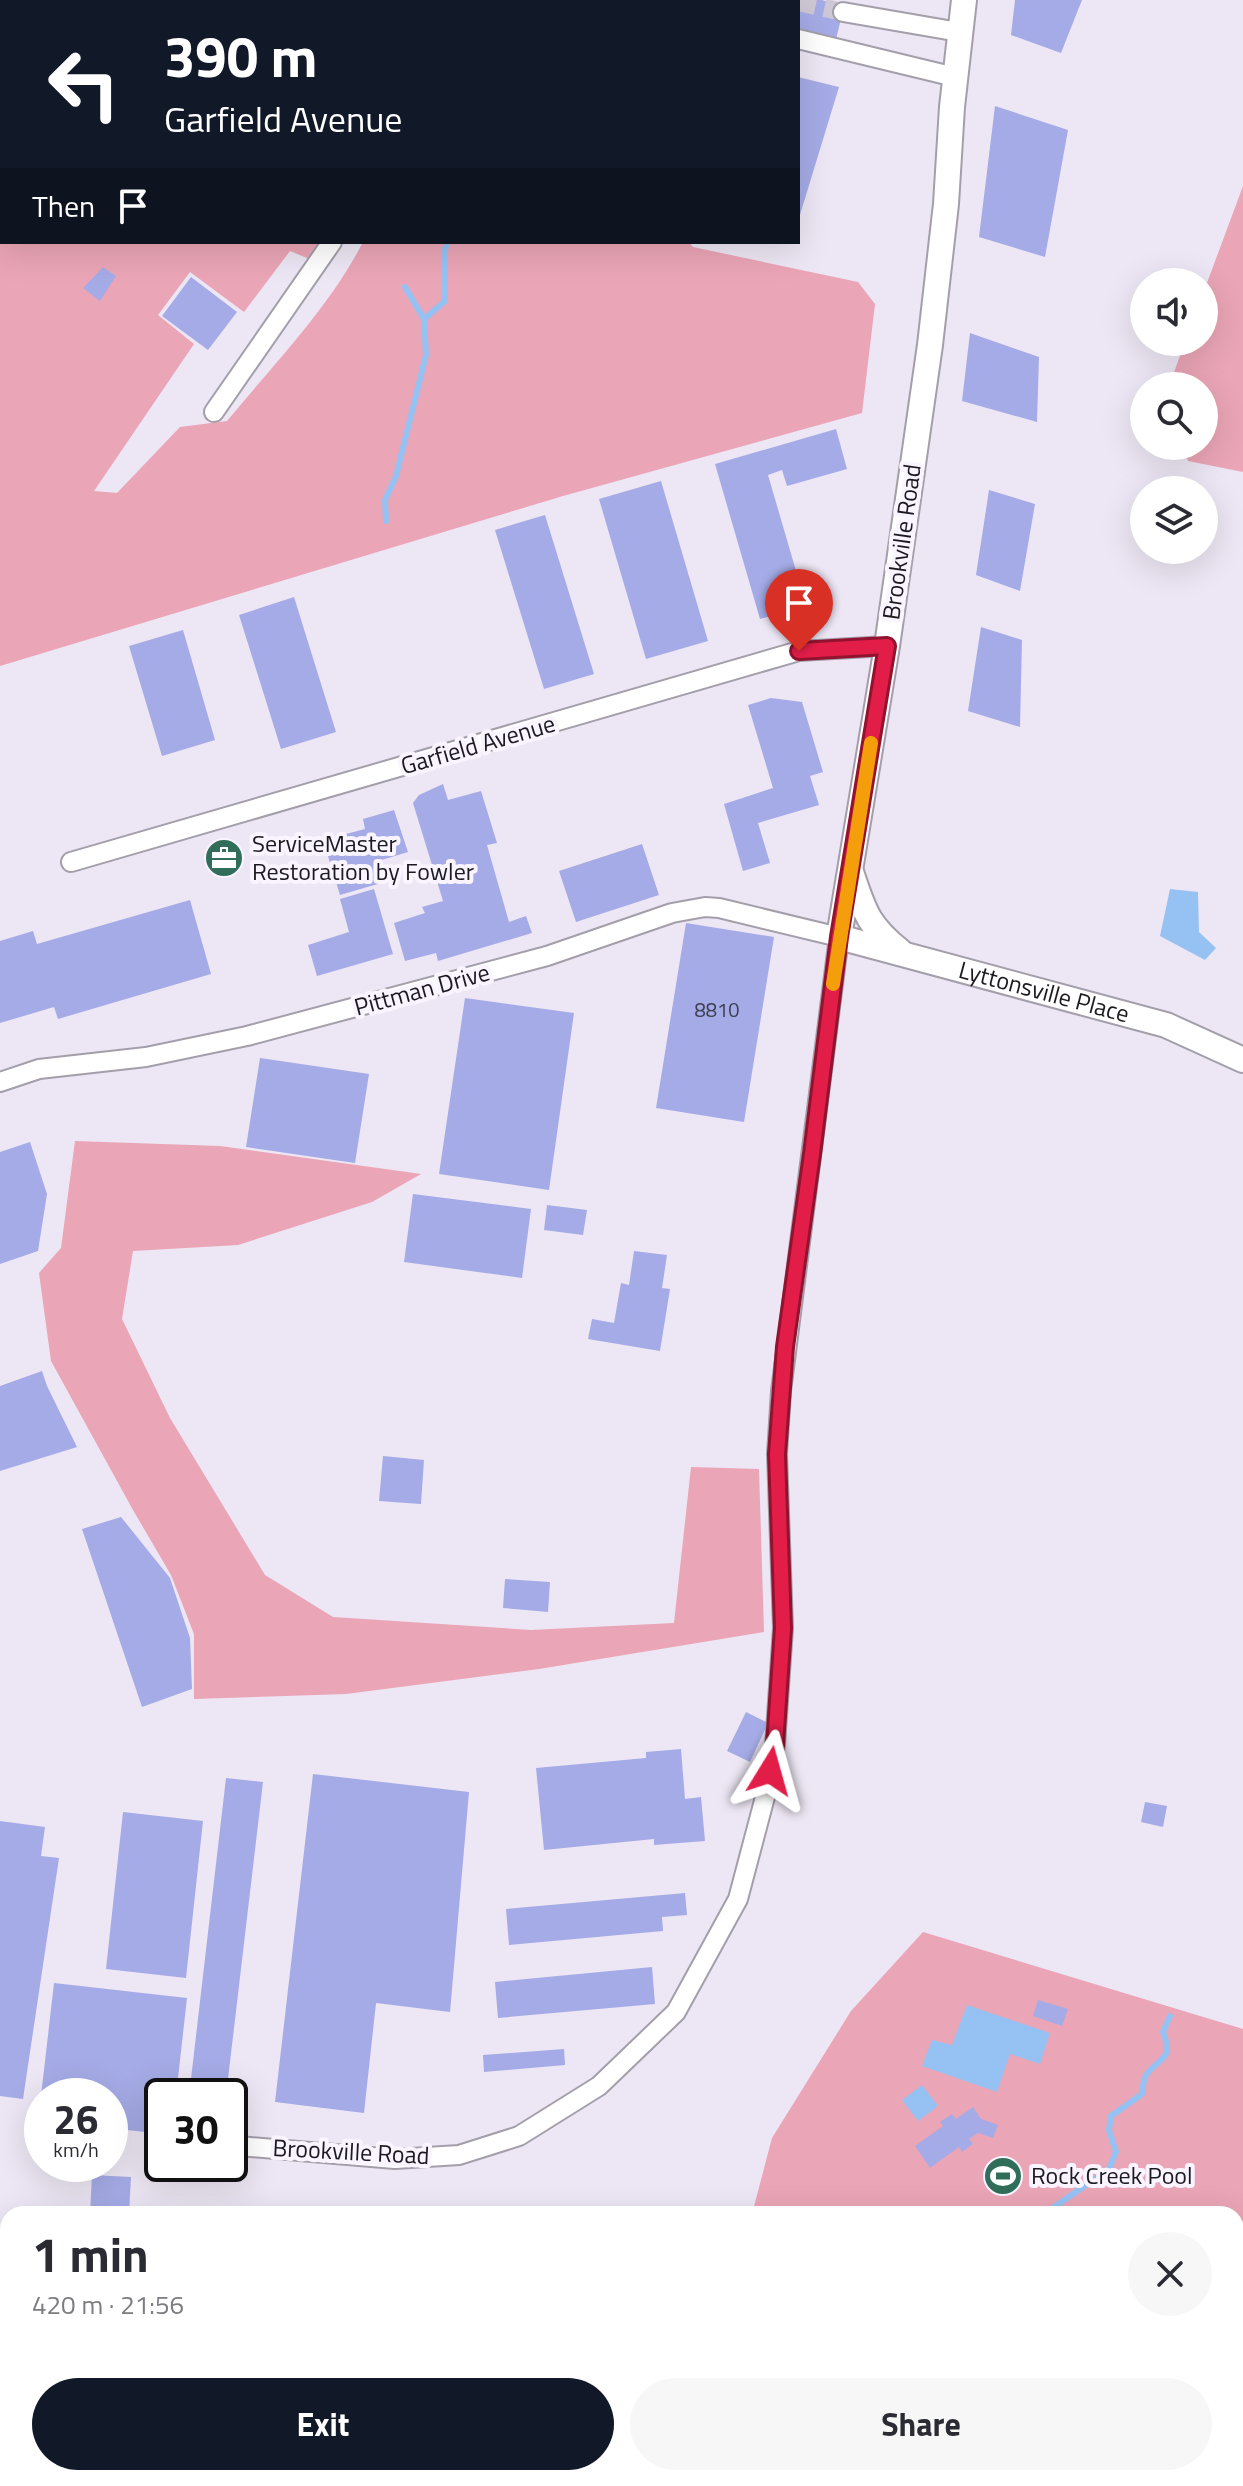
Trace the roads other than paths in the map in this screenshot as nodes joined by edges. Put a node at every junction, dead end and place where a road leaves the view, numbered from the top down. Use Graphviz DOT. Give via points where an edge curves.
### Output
graph roads {
  1 [pos="964,0"];
  2 [pos="843,12"];
  3 [pos="959,32"];
  4 [pos="800,39"];
  5 [pos="955,77"];
  6 [pos="331,244"];
  7 [pos="214,412"];
  8 [pos="887,646"];
  9 [pos="71,862"];
  10 [pos="850,868"];
  11 [pos="839,937"];
  12 [pos="905,954"];
  13 [pos="1243,1060"];
  14 [pos="0,1082"];
  15 [pos="248,2147"];
  1 -- 3 [label="street, Brookville Road"];
  2 -- 3 [label="street"];
  3 -- 5 [label="street, Brookville Road"];
  4 -- 5 [label="street"];
  5 -- 8 [label="street, Brookville Road" via="930,345"];
  6 -- 7 [label="street"];
  8 -- 9 [label="street, Garfield Avenue" via="799,651"];
  8 -- 10 [label="street, Brookville Road"];
  10 -- 11 [label="street, Brookville Road"];
  10 -- 12 [label="street" via="864,910 879,934"];
  11 -- 12 [label="street, Lyttonsville Place"];
  11 -- 14 [label="street, Pittman Drive" via="733,910 689,909 547,956 247,1036 146,1057 39,1069"];
  11 -- 15 [label="street, Brookville Road" via="781,1391 777,1459 783,1628 775,1745 738,1899 676,2012 599,2086 519,2136 459,2155 395,2159"];
  12 -- 13 [label="street, Lyttonsville Place" via="1166,1025"];
}
